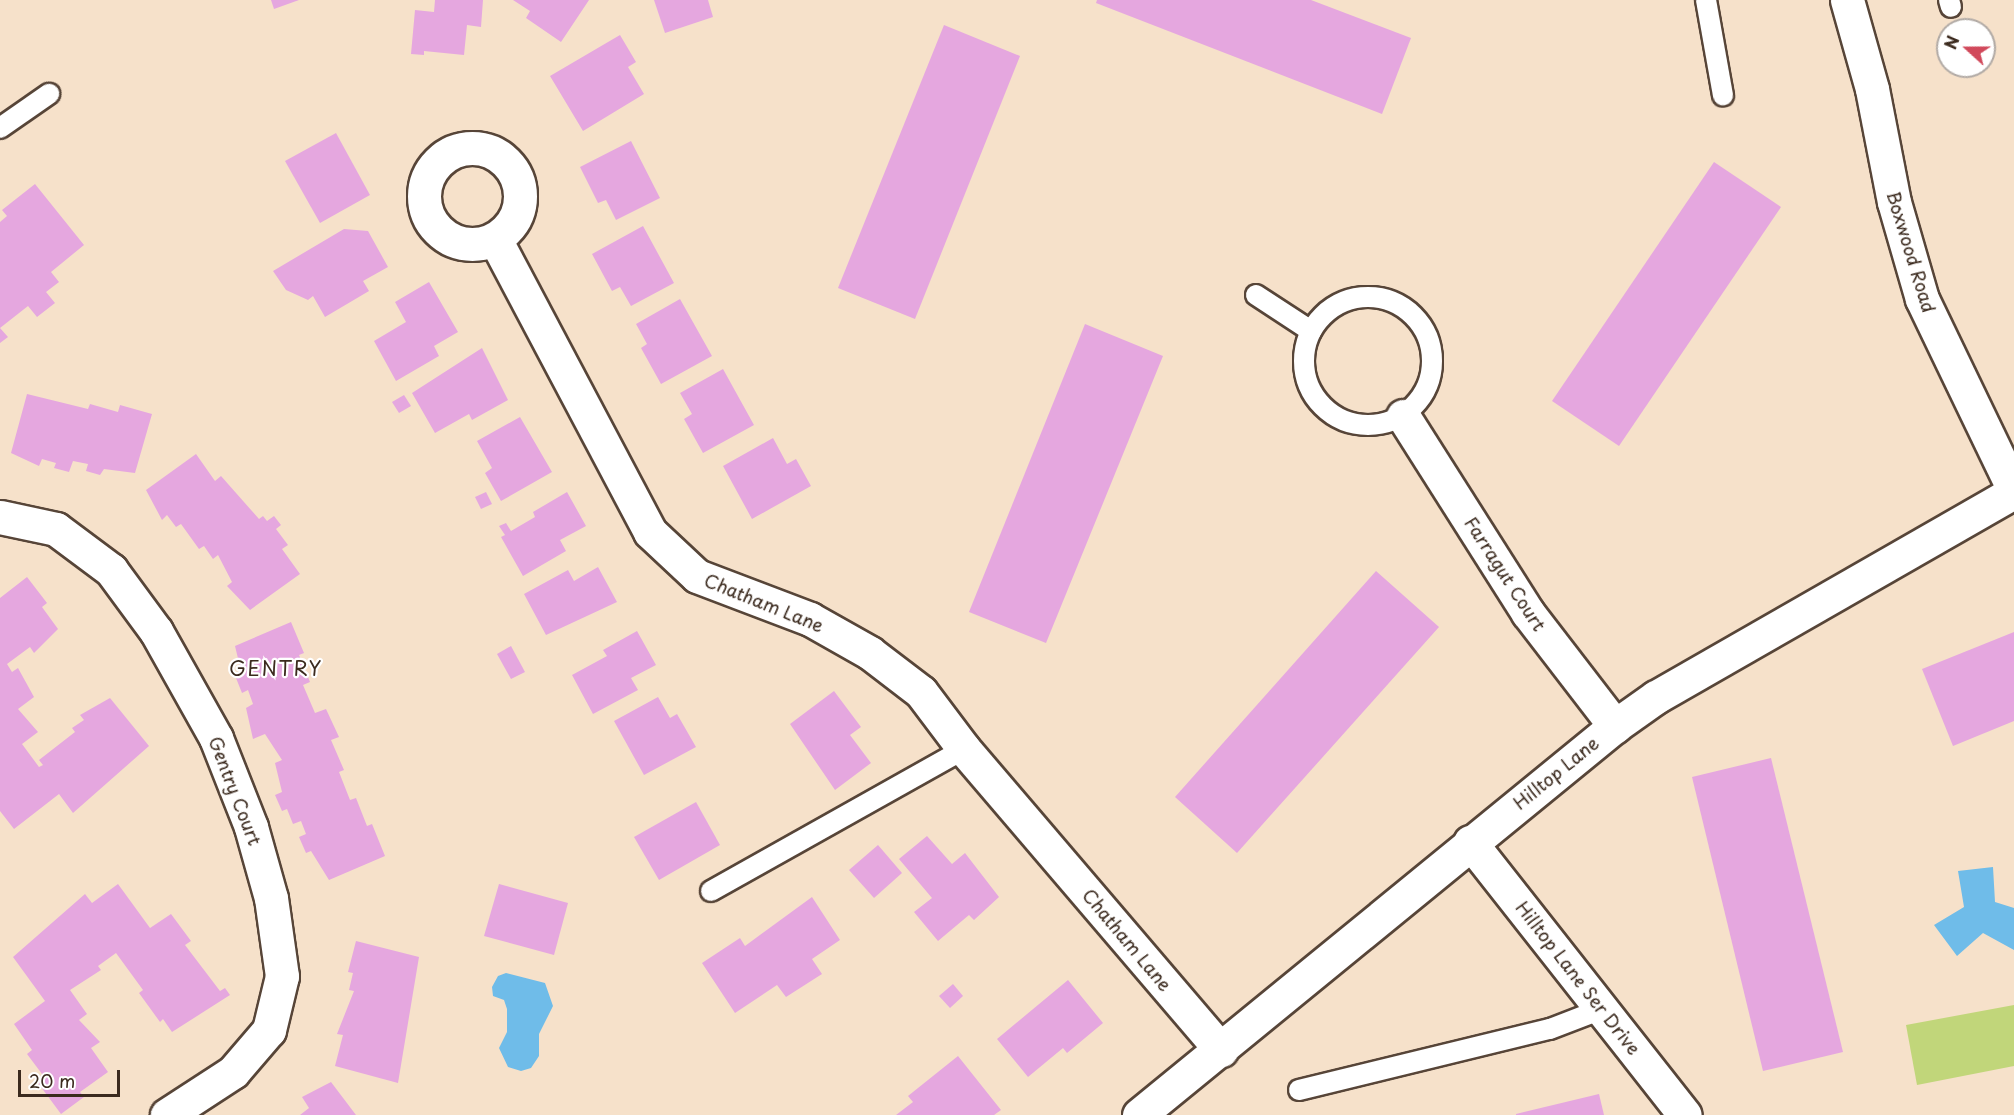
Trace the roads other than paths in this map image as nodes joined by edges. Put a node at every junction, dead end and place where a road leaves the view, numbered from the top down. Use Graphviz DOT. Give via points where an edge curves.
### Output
graph roads {
  1 [pos="1706,0"];
  2 [pos="1847,0"];
  3 [pos="49,94"];
  4 [pos="1723,95"];
  5 [pos="0,128"];
  6 [pos="495,239"];
  7 [pos="1256,295"];
  8 [pos="1311,331"];
  9 [pos="1403,416"];
  10 [pos="2014,491"];
  11 [pos="0,517"];
  12 [pos="1615,726"];
  13 [pos="964,749"];
  14 [pos="1470,842"];
  15 [pos="711,891"];
  16 [pos="1602,1009"];
  17 [pos="1221,1050"];
  18 [pos="1299,1089"];
  19 [pos="167,1115"];
  20 [pos="1139,1115"];
  21 [pos="1685,1115"];
  1 -- 4 [label="lane"];
  2 -- 10 [label="street, Boxwood Road" via="1872,89 1894,202 1922,299"];
  3 -- 5 [label="lane"];
  6 -- 13 [label="street, Chatham Lane" via="650,532 697,576 810,619 870,653 921,692"];
  7 -- 8 [label="lane"];
  8 -- 9 [label="lane" via="1303,363 1308,387 1323,408 1344,422 1370,426"];
  8 -- 9 [label="lane" via="1321,316 1341,302 1366,296 1391,300 1413,314 1427,334 1433,359 1429,384"];
  9 -- 12 [label="street, Farragut Court" via="1528,613"];
  10 -- 12 [label="street, Hilltop Lane" via="1725,657"];
  11 -- 19 [label="street, Gentry Court" via="56,529 111,570 156,630 216,738 251,827 271,898 282,976 269,1030 233,1072"];
  12 -- 14 [label="street, Hilltop Lane"];
  13 -- 15 [label="lane"];
  13 -- 17 [label="street, Chatham Lane"];
  14 -- 16 [label="street, Hilltop Lane Ser Drive"];
  14 -- 17 [label="street, Hilltop Lane"];
  16 -- 18 [label="lane" via="1550,1029"];
  16 -- 21 [label="street, Hilltop Lane Ser Drive"];
  17 -- 20 [label="street, Hilltop Lane"];
}
